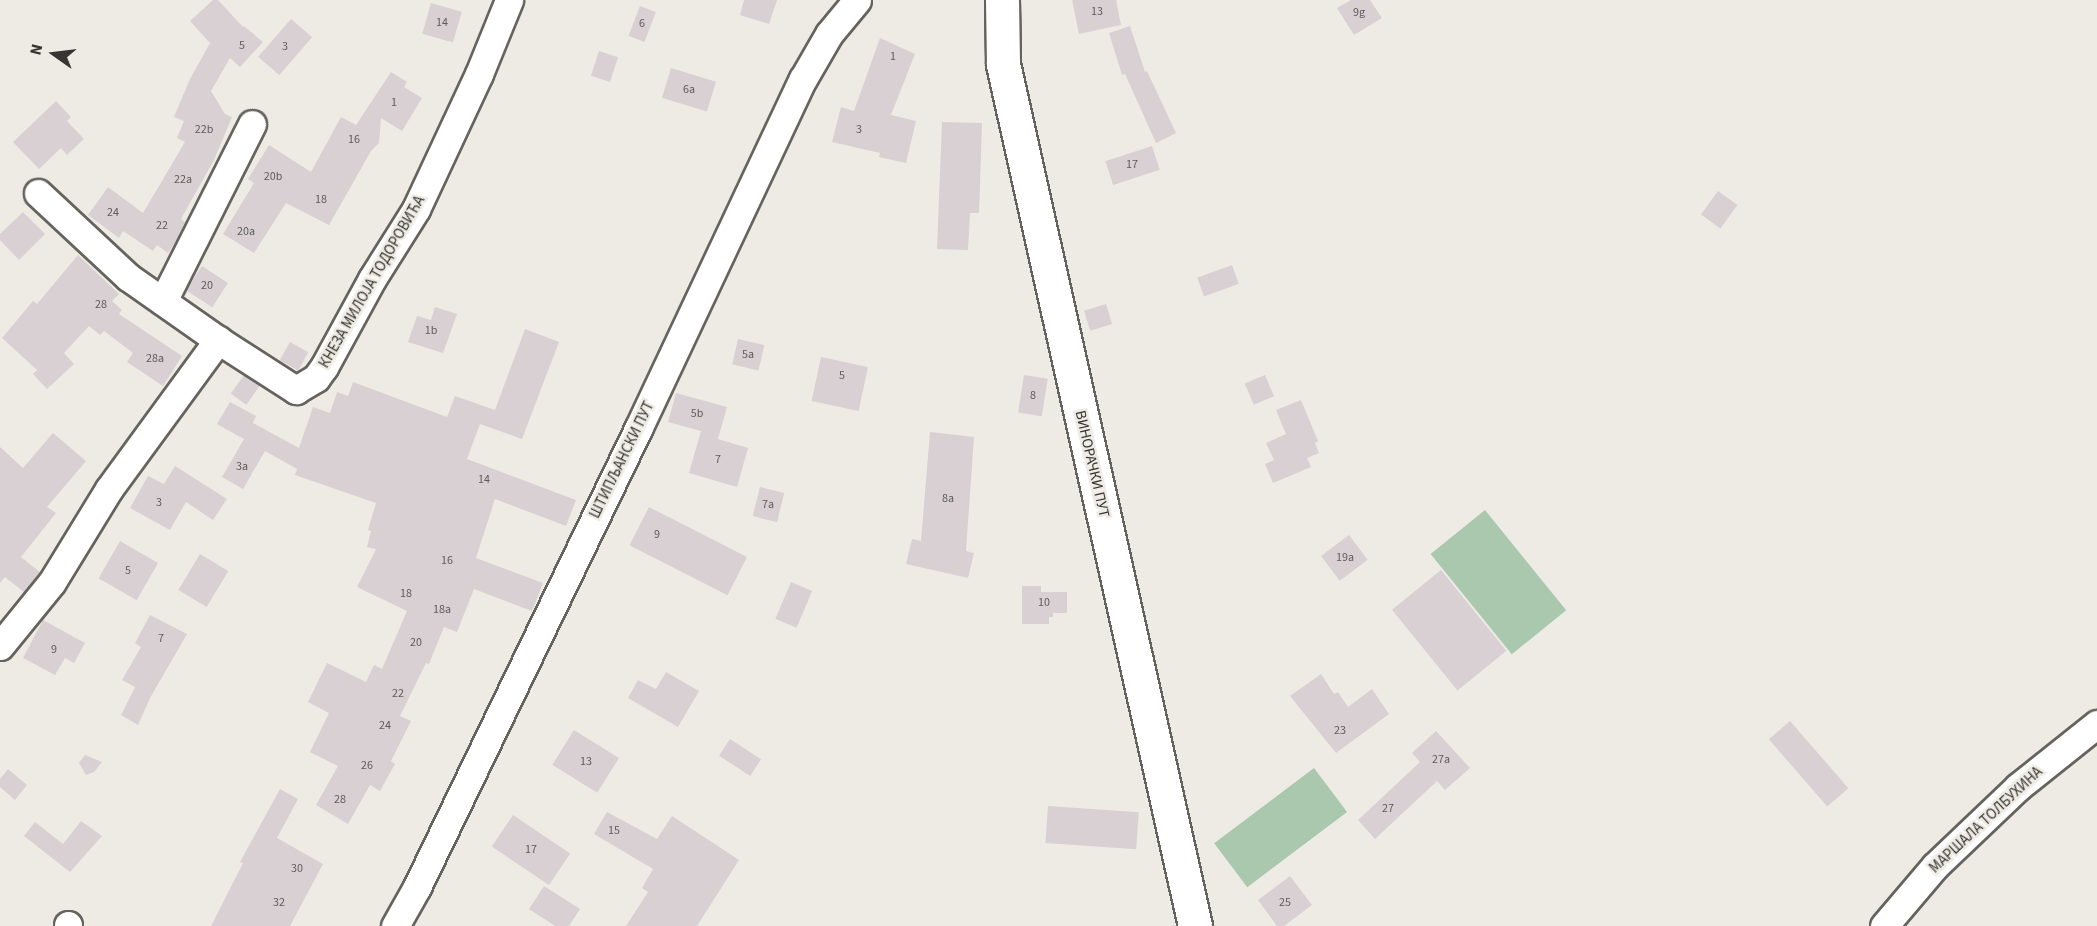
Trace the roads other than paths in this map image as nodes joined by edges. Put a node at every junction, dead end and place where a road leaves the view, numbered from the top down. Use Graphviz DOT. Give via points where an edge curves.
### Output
graph roads {
  1 [pos="509,0"];
  2 [pos="857,0"];
  3 [pos="1002,0"];
  4 [pos="252,124"];
  5 [pos="38,193"];
  6 [pos="163,301"];
  7 [pos="218,340"];
  8 [pos="4,632"];
  9 [pos="2097,723"];
  10 [pos="395,926"];
  11 [pos="1195,926"];
  12 [pos="1884,926"];
  1 -- 7 [label="street, КНЕЗА МИЛОЈА ТОДОРОВИЋА" via="416,209 316,378 296,390"];
  2 -- 10 [label="street, ШТИПЉАНСКИ ПУТ" via="828,34 803,78 612,483"];
  3 -- 11 [label="street, ВИНОРАЧКИ ПУТ" via="1003,64"];
  4 -- 6 [label="street"];
  5 -- 6 [label="street" via="107,260"];
  6 -- 7 [label="street"];
  7 -- 8 [label="street" via="109,489 52,582"];
  9 -- 12 [label="street, МАРШАЛА ТОЛБУХИНА" via="2018,787 1960,842"];
}
